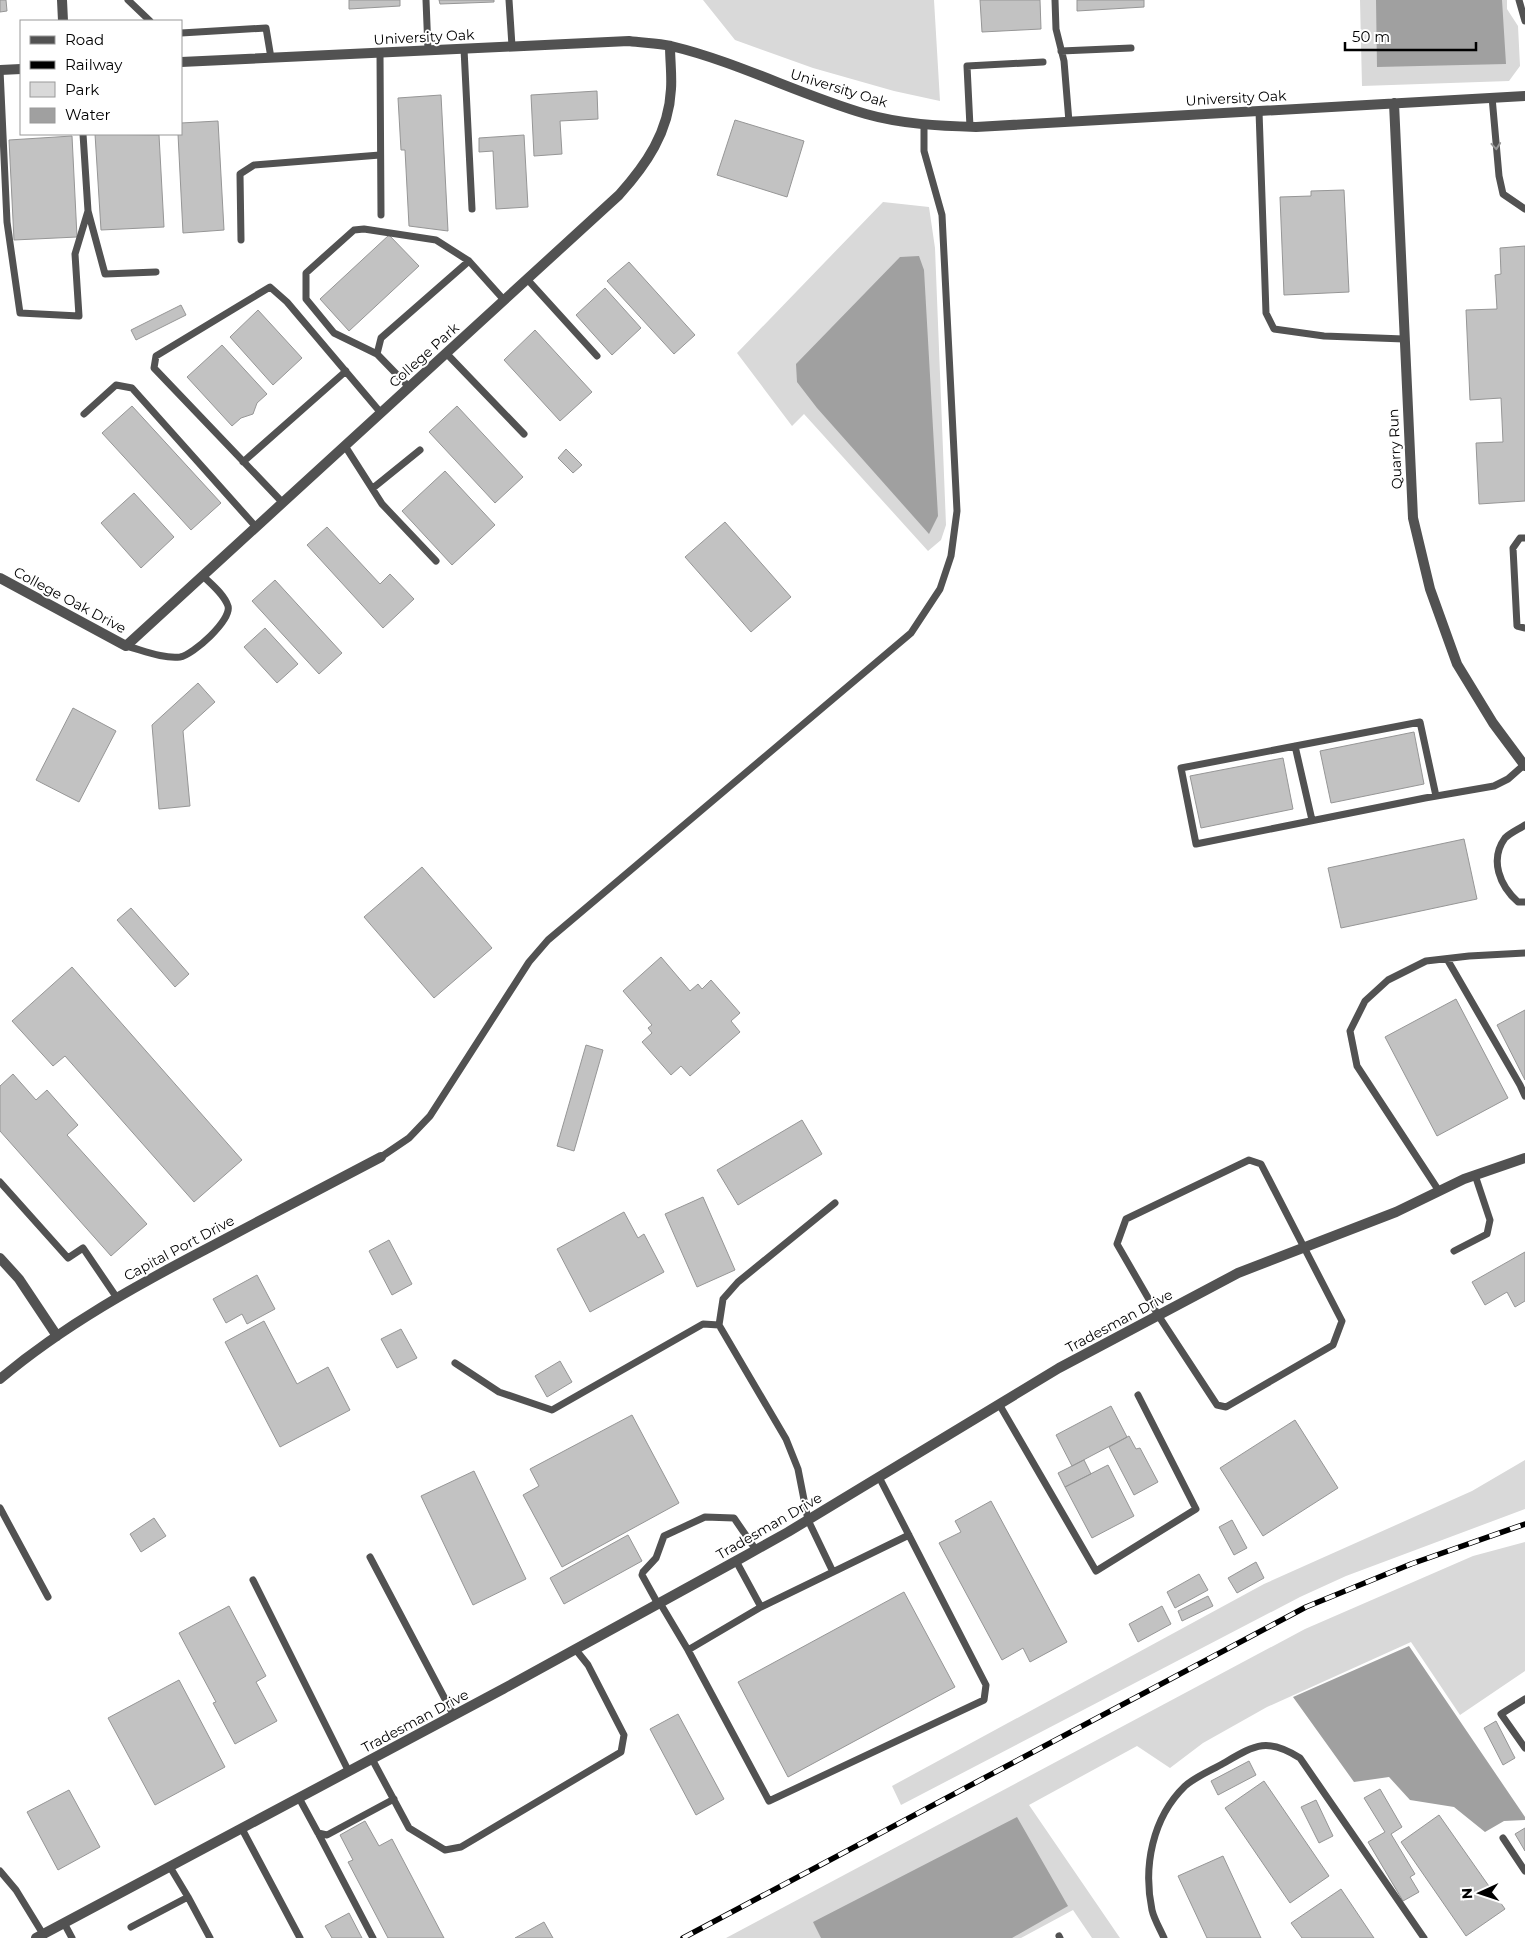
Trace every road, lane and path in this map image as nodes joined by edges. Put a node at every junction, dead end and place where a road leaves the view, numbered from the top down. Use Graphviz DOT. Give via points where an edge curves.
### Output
graph roads {
  1 [pos="62,0"];
  2 [pos="128,0"];
  3 [pos="426,0"];
  4 [pos="509,0"];
  5 [pos="1055,0"];
  6 [pos="1519,0"];
  7 [pos="63,20"];
  8 [pos="149,20"];
  9 [pos="1525,21"];
  10 [pos="182,33"];
  11 [pos="512,46"];
  12 [pos="670,46"];
  13 [pos="1131,48"];
  14 [pos="464,49"];
  15 [pos="428,50"];
  16 [pos="1062,51"];
  17 [pos="380,53"];
  18 [pos="270,58"];
  19 [pos="182,62"];
  20 [pos="1043,62"];
  21 [pos="20,69"];
  22 [pos="0,70"];
  23 [pos="1525,96"];
  24 [pos="1492,97"];
  25 [pos="1394,103"];
  26 [pos="1259,111"];
  27 [pos="1069,122"];
  28 [pos="924,125"];
  29 [pos="970,127"];
  30 [pos="83,135"];
  31 [pos="380,155"];
  32 [pos="472,209"];
  33 [pos="1525,209"];
  34 [pos="88,211"];
  35 [pos="381,215"];
  36 [pos="241,240"];
  37 [pos="469,261"];
  38 [pos="156,272"];
  39 [pos="527,279"];
  40 [pos="504,300"];
  41 [pos="1404,339"];
  42 [pos="446,353"];
  43 [pos="377,354"];
  44 [pos="596,356"];
  45 [pos="346,371"];
  46 [pos="409,387"];
  47 [pos="381,413"];
  48 [pos="84,414"];
  49 [pos="524,434"];
  50 [pos="345,446"];
  51 [pos="420,450"];
  52 [pos="243,462"];
  53 [pos="374,488"];
  54 [pos="283,503"];
  55 [pos="256,527"];
  56 [pos="1525,538"];
  57 [pos="436,561"];
  58 [pos="203,576"];
  59 [pos="0,578"];
  60 [pos="1525,628"];
  61 [pos="126,646"];
  62 [pos="1295,746"];
  63 [pos="1525,766"];
  64 [pos="1436,796"];
  65 [pos="1312,820"];
  66 [pos="1525,825"];
  67 [pos="1525,902"];
  68 [pos="1525,953"];
  69 [pos="1447,959"];
  70 [pos="1525,1096"];
  71 [pos="381,1157"];
  72 [pos="1525,1158"];
  73 [pos="1475,1175"];
  74 [pos="0,1182"];
  75 [pos="1439,1191"];
  76 [pos="835,1203"];
  77 [pos="1303,1248"];
  78 [pos="1454,1251"];
  79 [pos="0,1258"];
  80 [pos="117,1298"];
  81 [pos="1158,1315"];
  82 [pos="719,1325"];
  83 [pos="58,1336"];
  84 [pos="455,1363"];
  85 [pos="0,1379"];
  86 [pos="1138,1395"];
  87 [pos="999,1404"];
  88 [pos="879,1477"];
  89 [pos="0,1508"];
  90 [pos="808,1520"];
  91 [pos="909,1535"];
  92 [pos="756,1550"];
  93 [pos="370,1556"];
  94 [pos="736,1561"];
  95 [pos="833,1572"];
  96 [pos="253,1580"];
  97 [pos="48,1597"];
  98 [pos="659,1603"];
  99 [pos="761,1607"];
  100 [pos="576,1650"];
  101 [pos="688,1650"];
  102 [pos="1525,1699"];
  103 [pos="454,1716"];
  104 [pos="1525,1748"];
  105 [pos="372,1759"];
  106 [pos="349,1772"];
  107 [pos="299,1798"];
  108 [pos="394,1798"];
  109 [pos="242,1829"];
  110 [pos="318,1833"];
  111 [pos="1503,1838"];
  112 [pos="170,1867"];
  113 [pos="0,1871"];
  114 [pos="1525,1871"];
  115 [pos="188,1897"];
  116 [pos="64,1923"];
  117 [pos="131,1926"];
  118 [pos="40,1936"];
  119 [pos="72,1938"];
  120 [pos="210,1938"];
  121 [pos="300,1938"];
  122 [pos="373,1938"];
  123 [pos="1164,1938"];
  124 [pos="1424,1938"];
  1 -- 7 [label="street"];
  2 -- 8 [label="lane"];
  3 -- 15 [label="lane"];
  4 -- 11 [label="lane"];
  5 -- 16 [label="lane" via="1056,29"];
  6 -- 9 [label="lane"];
  10 -- 18 [label="lane" via="266,28"];
  11 -- 12 [label="street, University Oak" via="629,41"];
  11 -- 14 [label="street, University Oak"];
  12 -- 28 [label="street, University Oak" via="867,114"];
  12 -- 39 [label="street, College Park" via="671,90 664,126 641,171"];
  13 -- 16 [label="lane"];
  14 -- 15 [label="street, University Oak"];
  14 -- 32 [label="lane"];
  15 -- 17 [label="street, University Oak"];
  16 -- 27 [label="lane"];
  17 -- 18 [label="street, University Oak"];
  17 -- 31 [label="lane"];
  18 -- 19 [label="street, University Oak"];
  20 -- 29 [label="lane" via="967,66"];
  21 -- 22 [label="street"];
  22 -- 34 [label="lane" via="7,222 20,314 78,316 75,254"];
  23 -- 24 [label="street, University Oak"];
  24 -- 25 [label="street, University Oak"];
  24 -- 33 [label="lane, one-way" via="1503,194"];
  25 -- 26 [label="street, University Oak"];
  25 -- 41 [label="street, Quarry Run"];
  26 -- 27 [label="street, University Oak"];
  26 -- 41 [label="lane" via="1266,313 1274,329 1324,336"];
  27 -- 29 [label="street, University Oak"];
  28 -- 29 [label="street, University Oak"];
  28 -- 71 [label="lane" via="924,151 942,215 957,511 951,556 940,589 911,633 548,940 529,962 430,1116 409,1138"];
  30 -- 34 [label="lane"];
  31 -- 35 [label="lane"];
  31 -- 36 [label="lane" via="254,165 240,174"];
  34 -- 38 [label="lane" via="105,274"];
  37 -- 40 [label="lane"];
  37 -- 43 [label="lane" via="381,338"];
  37 -- 43 [label="lane" via="436,240 364,229 354,230 306,273 306,300 334,333"];
  39 -- 40 [label="street, College Park"];
  39 -- 44 [label="lane"];
  40 -- 42 [label="street, College Park"];
  41 -- 63 [label="street, Quarry Run" via="1413,518 1430,589 1457,664"];
  42 -- 46 [label="street, College Park"];
  42 -- 49 [label="lane"];
  43 -- 46 [label="lane"];
  45 -- 47 [label="lane"];
  45 -- 52 [label="lane"];
  45 -- 52 [label="lane" via="287,302 270,287 156,356 154,368"];
  46 -- 47 [label="street, College Park"];
  47 -- 50 [label="street, College Park"];
  48 -- 55 [label="lane" via="116,385 132,388"];
  50 -- 53 [label="lane"];
  50 -- 54 [label="street, College Park"];
  51 -- 53 [label="lane"];
  52 -- 54 [label="lane"];
  53 -- 57 [label="lane" via="382,504"];
  54 -- 55 [label="street, College Park"];
  55 -- 58 [label="street, College Park"];
  56 -- 60 [label="lane" via="1520,538 1513,548 1517,626"];
  58 -- 61 [label="street, College Park"];
  58 -- 61 [label="lane" via="228,606 226,617 218,629 182,657"];
  59 -- 61 [label="street, College Oak Drive"];
  62 -- 64 [label="lane" via="1420,722"];
  62 -- 65 [label="lane"];
  62 -- 65 [label="lane" via="1181,768 1196,844"];
  63 -- 64 [label="lane" via="1494,786"];
  64 -- 65 [label="lane"];
  66 -- 67 [label="lane" via="1506,837 1497,863 1499,876 1510,895 1518,902"];
  68 -- 69 [label="lane"];
  69 -- 70 [label="lane"];
  69 -- 75 [label="lane" via="1426,961 1388,980 1365,1001 1350,1031 1357,1066"];
  71 -- 80 [label="street, Capital Port Drive"];
  72 -- 73 [label="street, Tradesman Drive"];
  73 -- 75 [label="street, Tradesman Drive"];
  73 -- 78 [label="lane" via="1490,1220 1487,1234"];
  74 -- 80 [label="lane" via="68,1258 83,1248"];
  75 -- 77 [label="street, Tradesman Drive" via="1396,1212"];
  76 -- 82 [label="lane" via="738,1282 723,1299"];
  77 -- 81 [label="street, Tradesman Drive" via="1238,1273"];
  77 -- 81 [label="lane" via="1342,1321 1333,1346 1226,1407 1217,1405"];
  77 -- 81 [label="lane" via="1261,1164 1249,1160 1126,1219 1117,1244"];
  79 -- 83 [label="street"];
  80 -- 83 [label="street, Capital Port Drive"];
  81 -- 87 [label="street, Tradesman Drive"];
  82 -- 84 [label="lane" via="703,1324 552,1410 499,1392"];
  82 -- 90 [label="lane" via="786,1439 798,1470"];
  83 -- 85 [label="street, Capital Port Drive"];
  86 -- 87 [label="lane" via="1196,1509 1096,1571"];
  87 -- 88 [label="street, Tradesman Drive"];
  88 -- 90 [label="street, Tradesman Drive"];
  88 -- 91 [label="lane"];
  89 -- 97 [label="lane"];
  90 -- 92 [label="street, Tradesman Drive"];
  90 -- 95 [label="lane"];
  91 -- 95 [label="lane"];
  91 -- 101 [label="lane" via="986,1685 984,1700 769,1801"];
  92 -- 94 [label="street, Tradesman Drive"];
  92 -- 98 [label="lane" via="734,1518 705,1517 664,1536 656,1558 642,1575"];
  93 -- 103 [label="lane"];
  94 -- 98 [label="street, Tradesman Drive"];
  94 -- 99 [label="lane"];
  95 -- 99 [label="lane"];
  96 -- 106 [label="lane"];
  98 -- 100 [label="street, Tradesman Drive"];
  98 -- 101 [label="lane"];
  99 -- 101 [label="lane"];
  100 -- 103 [label="street, Tradesman Drive"];
  100 -- 108 [label="lane" via="588,1665 624,1735 621,1752 461,1847 445,1850 409,1828"];
  102 -- 104 [label="lane" via="1502,1714"];
  103 -- 105 [label="street, Tradesman Drive"];
  105 -- 106 [label="street, Tradesman Drive"];
  105 -- 108 [label="lane"];
  106 -- 107 [label="street, Tradesman Drive"];
  107 -- 109 [label="street, Tradesman Drive"];
  107 -- 110 [label="lane"];
  108 -- 110 [label="lane" via="327,1835"];
  109 -- 112 [label="street, Tradesman Drive"];
  109 -- 121 [label="lane"];
  110 -- 122 [label="lane"];
  111 -- 114 [label="lane"];
  112 -- 115 [label="lane"];
  112 -- 116 [label="street, Tradesman Drive"];
  113 -- 118 [label="lane" via="16,1890"];
  115 -- 117 [label="lane"];
  115 -- 120 [label="lane"];
  116 -- 118 [label="street, Tradesman Drive"];
  116 -- 119 [label="lane"];
  123 -- 124 [label="lane" via="1153,1912 1148,1877 1154,1838 1167,1808 1186,1785 1252,1746 1269,1745 1286,1749 1300,1758"];
}
